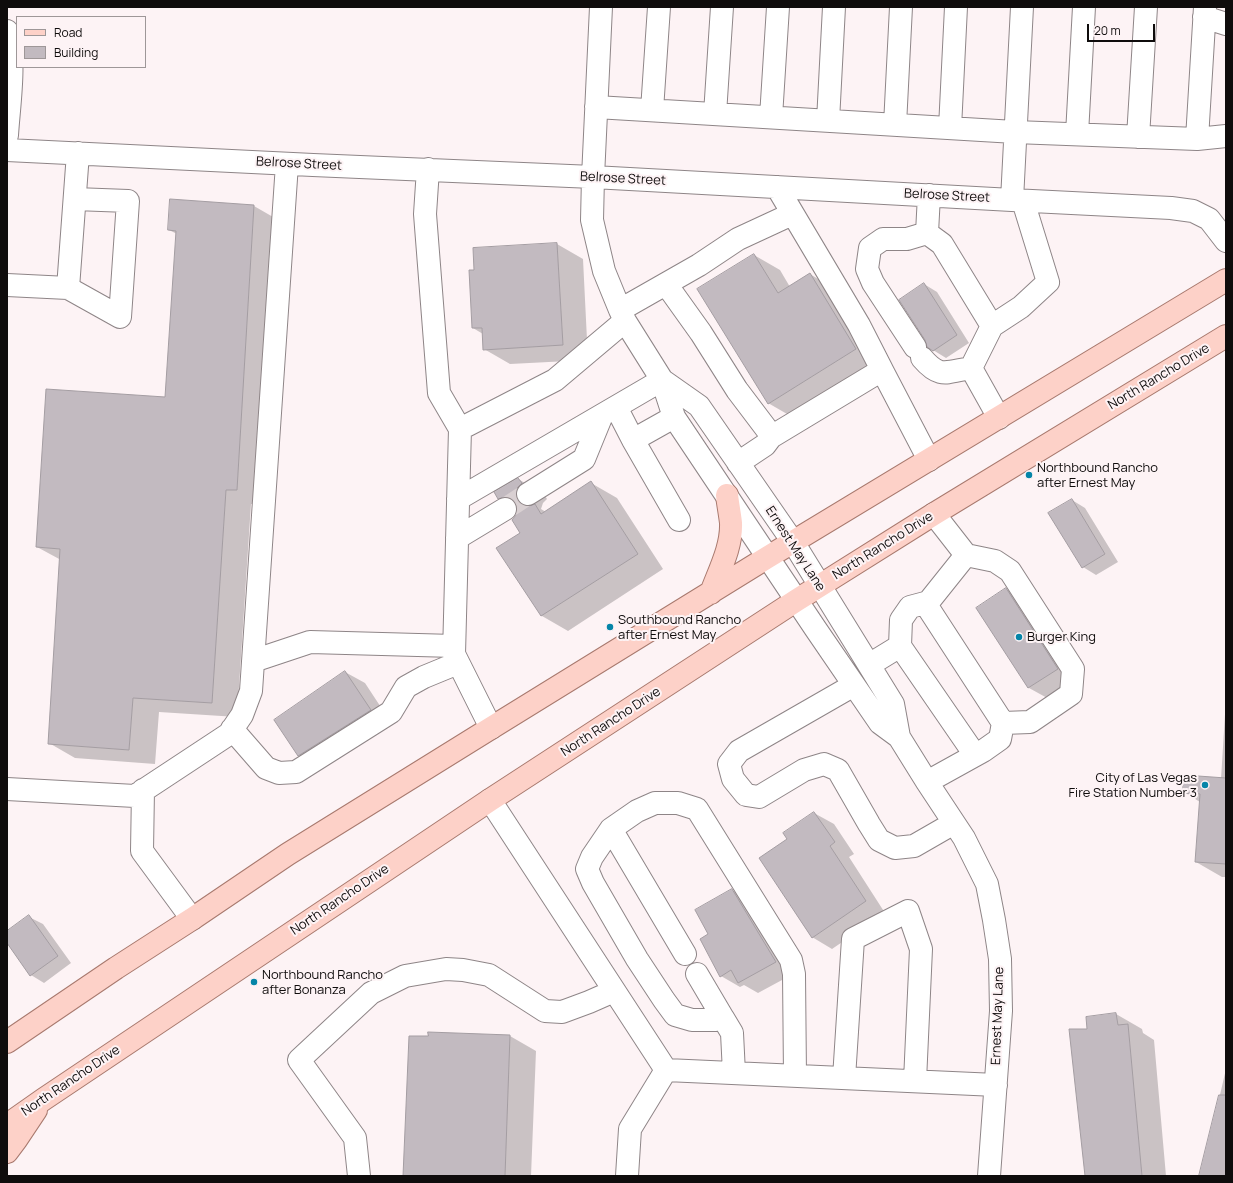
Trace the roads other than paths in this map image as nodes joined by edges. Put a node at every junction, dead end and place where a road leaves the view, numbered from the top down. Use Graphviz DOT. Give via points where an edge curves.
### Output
graph roads {
  1 [pos="601,7"];
  2 [pos="659,7"];
  3 [pos="722,7"];
  4 [pos="778,7"];
  5 [pos="834,7"];
  6 [pos="901,7"];
  7 [pos="956,7"];
  8 [pos="1022,7"];
  9 [pos="1084,7"];
  10 [pos="1146,7"];
  11 [pos="1204,12"];
  12 [pos="1226,24"];
  13 [pos="7,31"];
  14 [pos="596,107"];
  15 [pos="652,110"];
  16 [pos="715,114"];
  17 [pos="772,117"];
  18 [pos="828,121"];
  19 [pos="895,125"];
  20 [pos="950,128"];
  21 [pos="1015,132"];
  22 [pos="1077,134"];
  23 [pos="7,135"];
  24 [pos="1226,136"];
  25 [pos="1138,137"];
  26 [pos="1196,140"];
  27 [pos="7,150"];
  28 [pos="78,153"];
  29 [pos="287,164"];
  30 [pos="428,170"];
  31 [pos="593,177"];
  32 [pos="777,187"];
  33 [pos="929,195"];
  34 [pos="74,199"];
  35 [pos="1017,200"];
  36 [pos="792,214"];
  37 [pos="927,233"];
  38 [pos="1226,241"];
  39 [pos="1226,280"];
  40 [pos="666,284"];
  41 [pos="7,285"];
  42 [pos="68,288"];
  43 [pos="622,316"];
  44 [pos="992,326"];
  45 [pos="1226,336"];
  46 [pos="971,368"];
  47 [pos="882,370"];
  48 [pos="662,380"];
  49 [pos="609,411"];
  50 [pos="674,417"];
  51 [pos="999,418"];
  52 [pos="460,430"];
  53 [pos="771,437"];
  54 [pos="633,440"];
  55 [pos="929,460"];
  56 [pos="738,462"];
  57 [pos="528,494"];
  58 [pos="727,495"];
  59 [pos="458,499"];
  60 [pos="505,508"];
  61 [pos="934,514"];
  62 [pos="679,520"];
  63 [pos="457,538"];
  64 [pos="793,542"];
  65 [pos="966,555"];
  66 [pos="768,558"];
  67 [pos="820,586"];
  68 [pos="711,593"];
  69 [pos="797,600"];
  70 [pos="926,605"];
  71 [pos="900,646"];
  72 [pos="456,655"];
  73 [pos="253,661"];
  74 [pos="869,665"];
  75 [pos="854,685"];
  76 [pos="1003,723"];
  77 [pos="491,728"];
  78 [pos="232,729"];
  79 [pos="899,737"];
  80 [pos="975,755"];
  81 [pos="927,782"];
  82 [pos="7,789"];
  83 [pos="143,790"];
  84 [pos="490,800"];
  85 [pos="954,823"];
  86 [pos="611,828"];
  87 [pos="192,919"];
  88 [pos="685,954"];
  89 [pos="697,974"];
  90 [pos="614,991"];
  91 [pos="723,1018"];
  92 [pos="7,1042"];
  93 [pos="666,1070"];
  94 [pos="734,1073"];
  95 [pos="795,1076"];
  96 [pos="844,1078"];
  97 [pos="915,1081"];
  98 [pos="996,1085"];
  99 [pos="44,1099"];
  100 [pos="7,1125"];
  101 [pos="7,1152"];
  102 [pos="359,1176"];
  103 [pos="627,1176"];
  104 [pos="989,1176"];
  1 -- 14 [label="street, Ernest May Lane"];
  2 -- 15 [label="street"];
  3 -- 16 [label="street"];
  4 -- 17 [label="street"];
  5 -- 18 [label="street"];
  6 -- 19 [label="street"];
  7 -- 20 [label="street"];
  8 -- 21 [label="street"];
  9 -- 22 [label="street"];
  10 -- 25 [label="street"];
  11 -- 12 [label="street"];
  11 -- 26 [label="street"];
  13 -- 23 [label="street" via="12,64"];
  14 -- 15 [label="street"];
  14 -- 31 [label="street, Ernest May Lane"];
  15 -- 16 [label="street"];
  16 -- 17 [label="street"];
  17 -- 18 [label="street"];
  18 -- 19 [label="street"];
  19 -- 20 [label="street"];
  20 -- 21 [label="street"];
  21 -- 22 [label="street"];
  21 -- 35 [label="street"];
  22 -- 25 [label="street"];
  24 -- 26 [label="street"];
  25 -- 26 [label="street"];
  27 -- 28 [label="street, Belrose Street"];
  28 -- 29 [label="street, Belrose Street"];
  28 -- 34 [label="street"];
  29 -- 30 [label="street, Belrose Street"];
  29 -- 73 [label="street"];
  30 -- 31 [label="street, Belrose Street"];
  30 -- 52 [label="street" via="425,214 439,393"];
  31 -- 32 [label="street, Belrose Street"];
  31 -- 43 [label="street, Ernest May Lane" via="592,220 604,271"];
  32 -- 33 [label="street, Belrose Street"];
  32 -- 36 [label="street"];
  33 -- 35 [label="street, Belrose Street"];
  33 -- 37 [label="street"];
  34 -- 42 [label="street"];
  34 -- 42 [label="street" via="128,201 120,317"];
  35 -- 38 [label="street, Belrose Street" via="1193,211 1209,219"];
  35 -- 44 [label="street" via="1048,282 1021,307"];
  36 -- 40 [label="street" via="738,239"];
  36 -- 47 [label="street" via="859,325"];
  37 -- 44 [label="street" via="942,244"];
  37 -- 46 [label="street" via="906,239 883,239 870,248 867,269 873,283 918,353 930,367 941,373"];
  39 -- 51 [label="main road"];
  40 -- 43 [label="street"];
  40 -- 53 [label="street"];
  41 -- 42 [label="street"];
  43 -- 48 [label="street, Ernest May Lane"];
  43 -- 52 [label="street" via="556,380"];
  44 -- 46 [label="street"];
  45 -- 61 [label="main road, North Rancho Drive"];
  46 -- 51 [label="street"];
  47 -- 53 [label="street"];
  47 -- 55 [label="street"];
  48 -- 49 [label="street"];
  48 -- 50 [label="street, Ernest May Lane"];
  48 -- 56 [label="street, Ernest May Lane" via="699,406"];
  49 -- 54 [label="street"];
  49 -- 57 [label="street" via="584,459"];
  49 -- 59 [label="street"];
  50 -- 54 [label="street"];
  50 -- 58 [label="street, Ernest May Lane"];
  51 -- 55 [label="main road"];
  52 -- 59 [label="street"];
  53 -- 56 [label="street"];
  54 -- 62 [label="street"];
  55 -- 64 [label="main road"];
  56 -- 64 [label="street, Ernest May Lane"];
  58 -- 66 [label="street, Ernest May Lane"];
  58 -- 68 [label="main road" via="731,524 729,541"];
  59 -- 63 [label="street"];
  60 -- 63 [label="street"];
  61 -- 65 [label="street"];
  61 -- 67 [label="main road, North Rancho Drive"];
  63 -- 72 [label="street"];
  64 -- 66 [label="main road"];
  64 -- 67 [label="street, Ernest May Lane"];
  65 -- 70 [label="street"];
  65 -- 76 [label="street" via="995,561 1010,570 1073,669 1070,694 1030,722"];
  66 -- 68 [label="main road"];
  66 -- 69 [label="street, Ernest May Lane"];
  67 -- 69 [label="main road, North Rancho Drive"];
  67 -- 74 [label="street, Ernest May Lane"];
  68 -- 77 [label="main road"];
  69 -- 75 [label="street, Ernest May Lane"];
  69 -- 84 [label="main road, North Rancho Drive"];
  70 -- 71 [label="street" via="925,603 910,607 901,620"];
  70 -- 76 [label="street"];
  71 -- 74 [label="street"];
  71 -- 80 [label="street"];
  72 -- 73 [label="street" via="310,642"];
  72 -- 77 [label="street"];
  72 -- 78 [label="street" via="406,687 391,712 296,772 279,773 266,768"];
  73 -- 78 [label="street" via="251,691 242,715"];
  74 -- 79 [label="street, Ernest May Lane" via="893,704"];
  75 -- 79 [label="street, Ernest May Lane" via="880,723"];
  75 -- 85 [label="street" via="739,751 729,764 733,779 746,795 759,797 804,770 824,764 838,770 879,840 895,848 914,846"];
  76 -- 80 [label="street" via="1000,739"];
  77 -- 87 [label="main road" via="288,854"];
  78 -- 83 [label="street" via="229,734"];
  79 -- 81 [label="street, Ernest May Lane"];
  80 -- 81 [label="street"];
  81 -- 85 [label="street, Ernest May Lane"];
  82 -- 83 [label="street" via="135,796"];
  83 -- 87 [label="street" via="142,851"];
  84 -- 90 [label="street"];
  84 -- 99 [label="main road, North Rancho Drive"];
  85 -- 98 [label="street, Ernest May Lane" via="987,884 994,920 1000,959 1001,1011"];
  86 -- 88 [label="street"];
  86 -- 91 [label="street" via="586,868 637,959 675,1015 692,1020"];
  86 -- 95 [label="street" via="655,803 678,803 697,809 791,960 794,974"];
  87 -- 92 [label="main road"];
  89 -- 91 [label="street"];
  90 -- 93 [label="street"];
  90 -- 102 [label="street" via="562,1012 545,1011 488,975 446,969 405,976 370,992 299,1060 355,1138"];
  91 -- 94 [label="street" via="732,1033"];
  93 -- 94 [label="street"];
  93 -- 103 [label="street" via="630,1129"];
  94 -- 95 [label="street"];
  95 -- 96 [label="street"];
  96 -- 97 [label="street"];
  96 -- 97 [label="street" via="854,939 908,911 921,949"];
  97 -- 98 [label="street"];
  98 -- 104 [label="street, Ernest May Lane"];
  99 -- 100 [label="main road, North Rancho Drive"];
  99 -- 101 [label="main road"];
}
